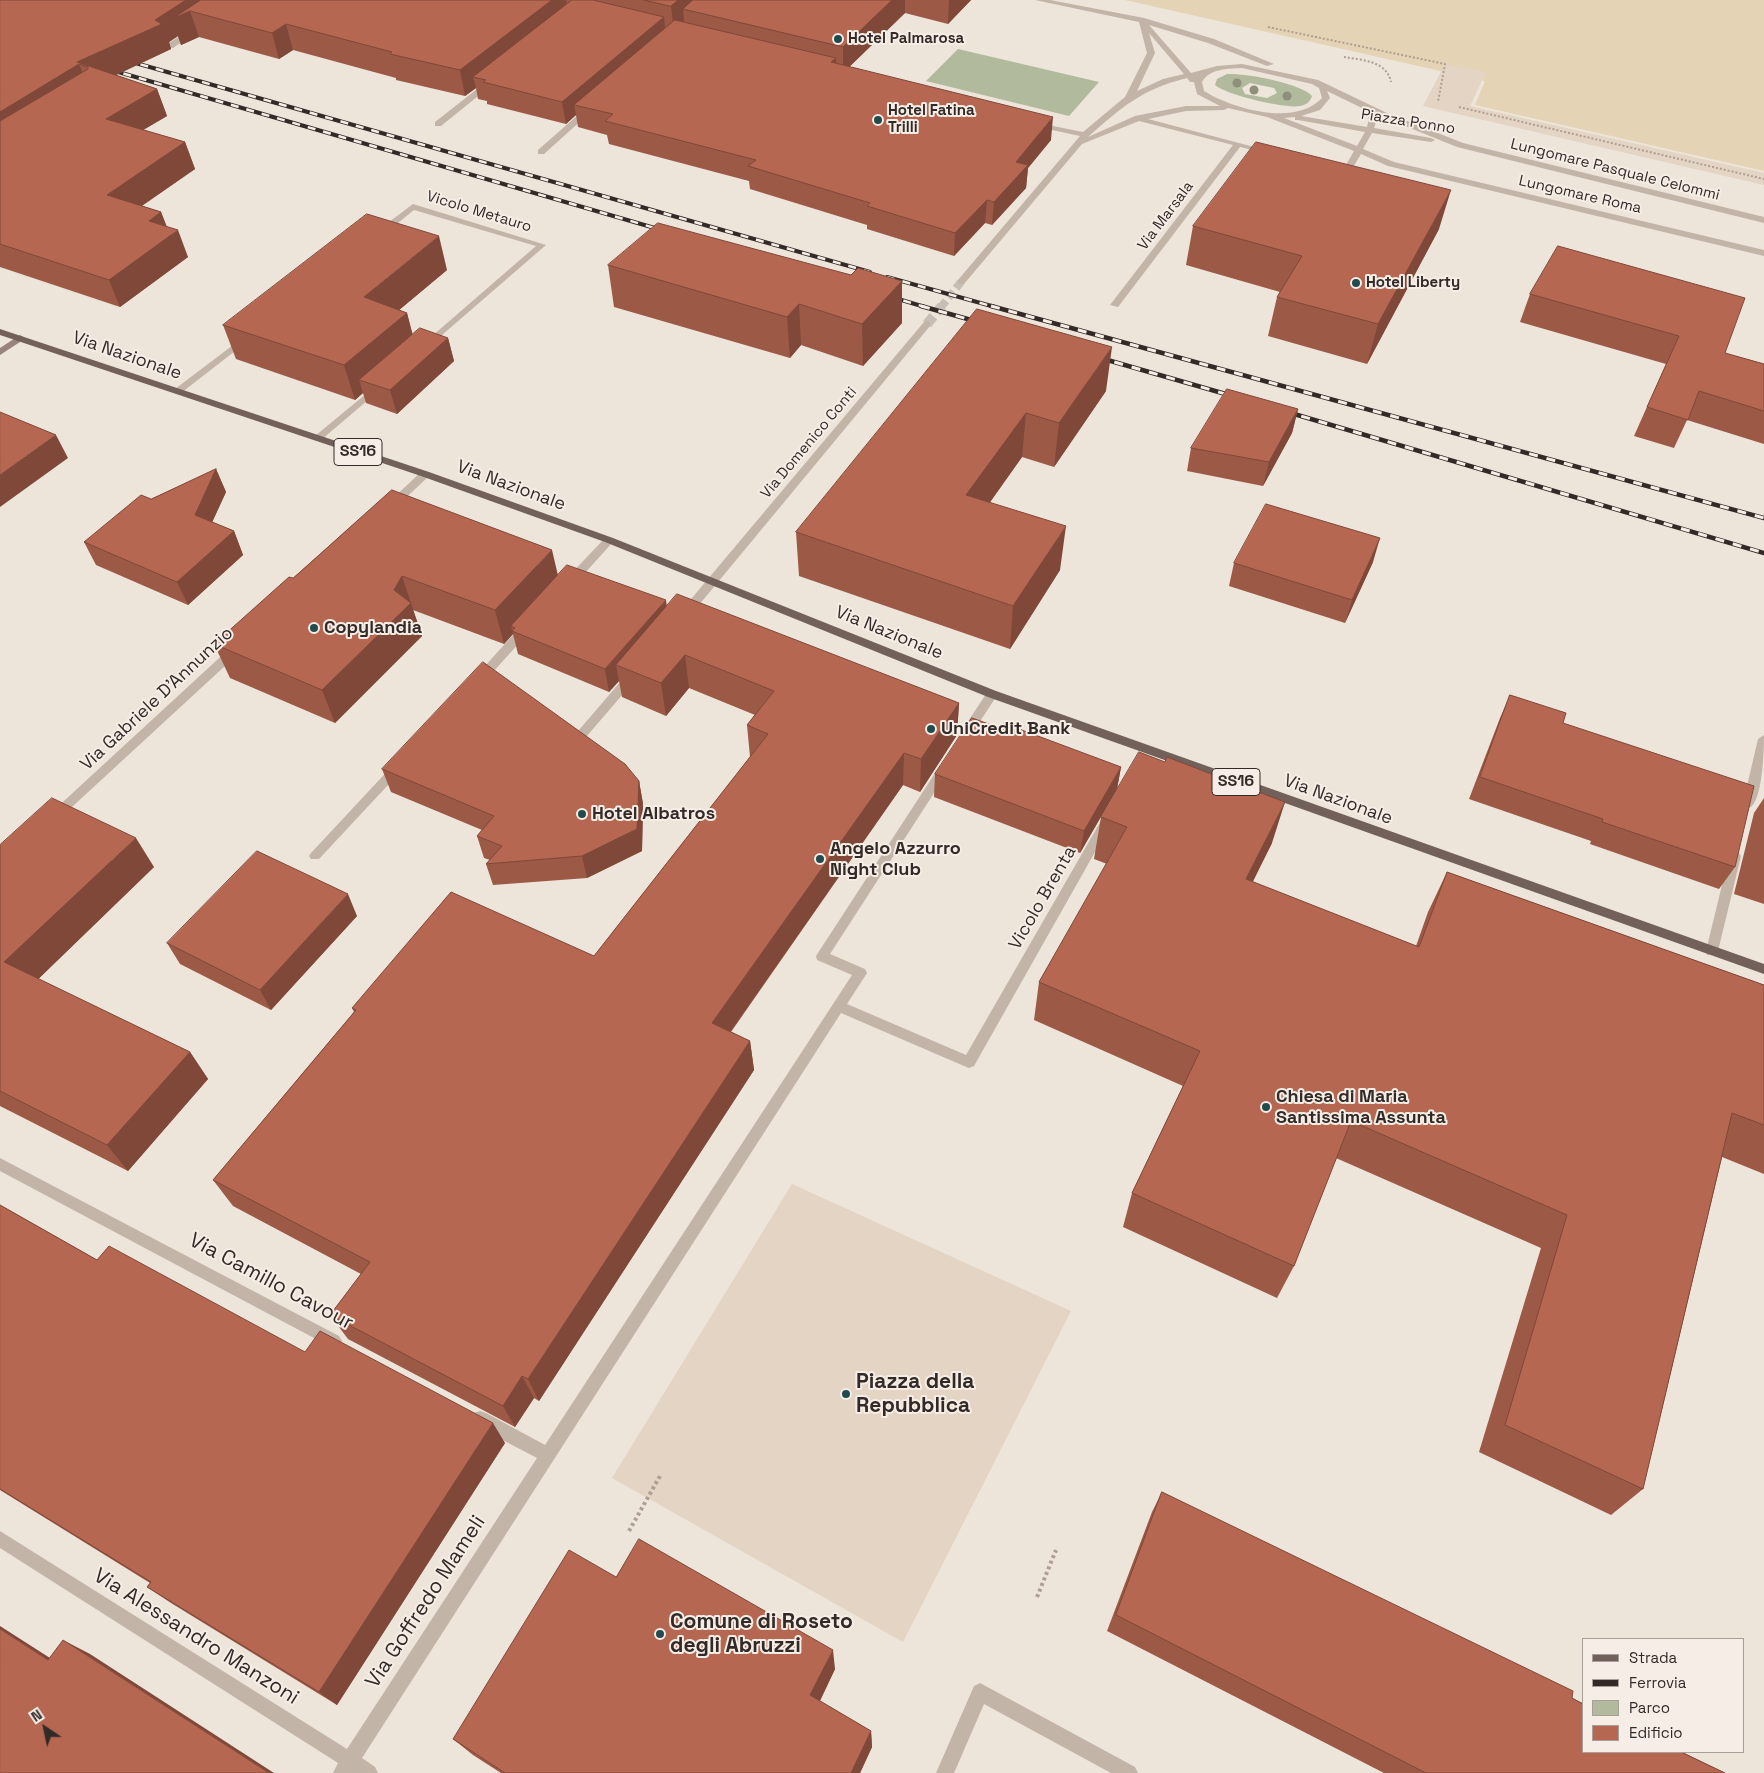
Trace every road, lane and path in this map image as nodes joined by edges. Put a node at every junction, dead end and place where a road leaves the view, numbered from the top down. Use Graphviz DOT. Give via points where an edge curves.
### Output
graph roads {
  1 [pos="1039,0"];
  2 [pos="1141,20"];
  3 [pos="202,26"];
  4 [pos="1261,26"];
  5 [pos="170,46"];
  6 [pos="1211,70"];
  7 [pos="1189,75"];
  8 [pos="1306,79"];
  9 [pos="493,81"];
  10 [pos="1315,82"];
  11 [pos="1197,85"];
  12 [pos="1129,98"];
  13 [pos="600,101"];
  14 [pos="1438,102"];
  15 [pos="1457,106"];
  16 [pos="1366,107"];
  17 [pos="1244,109"];
  18 [pos="1269,115"];
  19 [pos="1290,116"];
  20 [pos="1135,118"];
  21 [pos="1028,122"];
  22 [pos="438,124"];
  23 [pos="1370,130"];
  24 [pos="1085,135"];
  25 [pos="1238,144"];
  26 [pos="1460,144"];
  27 [pos="1076,146"];
  28 [pos="1359,149"];
  29 [pos="540,152"];
  30 [pos="1274,154"];
  31 [pos="1391,164"];
  32 [pos="1327,167"];
  33 [pos="1764,179"];
  34 [pos="1764,220"];
  35 [pos="374,238"];
  36 [pos="1764,253"];
  37 [pos="961,282"];
  38 [pos="1115,305"];
  39 [pos="927,324"];
  40 [pos="256,330"];
  41 [pos="0,332"];
  42 [pos="20,338"];
  43 [pos="423,348"];
  44 [pos="0,352"];
  45 [pos="385,380"];
  46 [pos="178,391"];
  47 [pos="318,438"];
  48 [pos="425,474"];
  49 [pos="382,514"];
  50 [pos="609,540"];
  51 [pos="713,581"];
  52 [pos="562,590"];
  53 [pos="535,619"];
  54 [pos="674,627"];
  55 [pos="244,641"];
  56 [pos="642,664"];
  57 [pos="468,691"];
  58 [pos="992,694"];
  59 [pos="577,740"];
  60 [pos="1764,740"];
  61 [pos="960,743"];
  62 [pos="408,756"];
  63 [pos="949,760"];
  64 [pos="1112,811"];
  65 [pos="1745,816"];
  66 [pos="49,822"];
  67 [pos="1738,845"];
  68 [pos="315,856"];
  69 [pos="1712,951"];
  70 [pos="1764,969"];
  71 [pos="839,1006"];
  72 [pos="0,1164"];
  73 [pos="348,1349"];
  74 [pos="470,1413"];
  75 [pos="548,1455"];
  76 [pos="660,1476"];
  77 [pos="629,1531"];
  78 [pos="0,1539"];
  79 [pos="1056,1550"];
  80 [pos="1037,1597"];
  81 [pos="346,1767"];
  82 [pos="369,1773"];
  83 [pos="945,1773"];
  84 [pos="1129,1773"];
  1 -- 2 [label="street"];
  2 -- 7 [label="street, Piazza Ponno"];
  2 -- 8 [label="street, Piazza Ponno" via="1211,41"];
  2 -- 12 [label="street, Piazza Ponno" via="1151,53"];
  3 -- 5 [label="street"];
  4 -- 14 [label="path" via="1445,64"];
  6 -- 7 [label="street, Piazza Ponno"];
  6 -- 8 [label="street, Piazza Ponno" via="1252,67"];
  6 -- 11 [label="street" via="1200,77"];
  7 -- 11 [label="street, Piazza Ponno"];
  7 -- 12 [label="street, Piazza Ponno" via="1160,83"];
  8 -- 10 [label="street, Piazza Ponno"];
  9 -- 22 [label="street"];
  10 -- 16 [label="street, Piazza Ponno"];
  10 -- 19 [label="street, Piazza Ponno" via="1325,92 1323,103 1313,111"];
  11 -- 17 [label="street, Piazza Ponno" via="1200,92 1212,100"];
  12 -- 24 [label="street, Piazza Ponno"];
  13 -- 29 [label="street"];
  15 -- 33 [label="path, Lungomare Pasquale Celommi"];
  16 -- 23 [label="street" via="1373,119"];
  16 -- 26 [label="street, Piazza Ponno"];
  17 -- 18 [label="street, Piazza Ponno"];
  17 -- 20 [label="street, Piazza Ponno" via="1194,108"];
  18 -- 19 [label="street, Piazza Ponno"];
  18 -- 28 [label="street, Piazza Ponno"];
  19 -- 23 [label="street, Piazza Ponno"];
  20 -- 25 [label="street"];
  20 -- 27 [label="street, Piazza Ponno"];
  21 -- 24 [label="street"];
  23 -- 26 [label="street, Piazza Ponno"];
  23 -- 28 [label="street"];
  24 -- 27 [label="street"];
  25 -- 30 [label="street"];
  25 -- 38 [label="street, Via Marsala"];
  26 -- 34 [label="street, Lungomare Pasquale Celommi"];
  27 -- 37 [label="street"];
  28 -- 31 [label="street, Piazza Ponno"];
  28 -- 32 [label="street" via="1349,167"];
  31 -- 36 [label="street, Lungomare Roma"];
  35 -- 43 [label="street, Vicolo Metauro" via="413,207 542,245"];
  39 -- 51 [label="street, Via Domenico Conti"];
  40 -- 46 [label="street"];
  41 -- 42 [label="main road, Via Nazionale / SS16"];
  42 -- 44 [label="main road"];
  42 -- 46 [label="main road, Via Nazionale / SS16"];
  45 -- 47 [label="street"];
  46 -- 47 [label="main road, Via Nazionale / SS16"];
  47 -- 48 [label="main road, Via Nazionale / SS16"];
  48 -- 49 [label="street"];
  48 -- 50 [label="main road, Via Nazionale / SS16"];
  50 -- 51 [label="main road, Via Nazionale / SS16"];
  50 -- 52 [label="street"];
  51 -- 54 [label="street, Via Domenico Conti"];
  51 -- 58 [label="main road, Via Nazionale / SS16"];
  53 -- 57 [label="street"];
  55 -- 66 [label="street, Via Gabriele D'Annunzio"];
  56 -- 59 [label="street"];
  58 -- 61 [label="street"];
  58 -- 69 [label="main road, Via Nazionale / SS16" via="1144,755"];
  60 -- 65 [label="street"];
  62 -- 68 [label="street"];
  63 -- 71 [label="street" via="822,956 860,973"];
  64 -- 71 [label="street, Vicolo Brenta" via="969,1062"];
  67 -- 69 [label="street"];
  69 -- 70 [label="main road, Via Nazionale / SS16"];
  71 -- 75 [label="street"];
  72 -- 73 [label="street, Via Camillo Cavour"];
  74 -- 75 [label="street"];
  75 -- 81 [label="street, Via Goffredo Mameli"];
  76 -- 77 [label="path"];
  78 -- 81 [label="street, Via Alessandro Manzoni"];
  79 -- 80 [label="path"];
  81 -- 82 [label="street, Via Alessandro Manzoni"];
  83 -- 84 [label="street" via="980,1692"];
}
